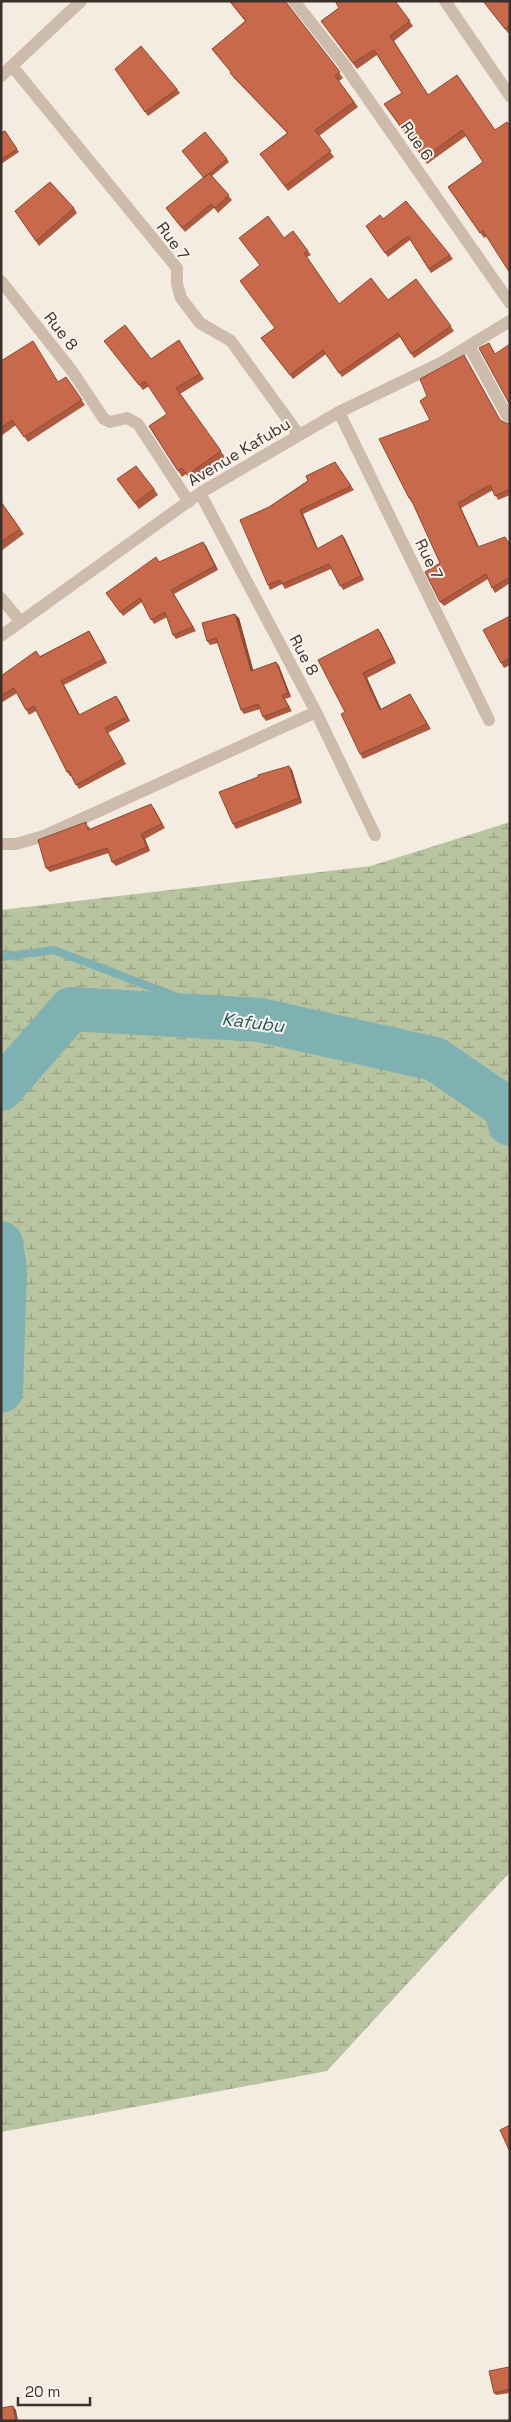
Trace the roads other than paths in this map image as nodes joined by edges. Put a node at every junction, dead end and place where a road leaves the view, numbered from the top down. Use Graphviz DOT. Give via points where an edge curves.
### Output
graph roads {
  1 [pos="81,1"];
  2 [pos="294,1"];
  3 [pos="445,1"];
  4 [pos="12,66"];
  5 [pos="1,76"];
  6 [pos="510,96"];
  7 [pos="1,281"];
  8 [pos="510,302"];
  9 [pos="510,321"];
  10 [pos="469,346"];
  11 [pos="339,412"];
  12 [pos="510,421"];
  13 [pos="299,435"];
  14 [pos="200,493"];
  15 [pos="189,502"];
  16 [pos="1,598"];
  17 [pos="21,622"];
  18 [pos="1,636"];
  19 [pos="316,712"];
  20 [pos="489,720"];
  21 [pos="375,835"];
  22 [pos="1,844"];
  1 -- 4 [label="street"];
  2 -- 8 [label="street, Rue 6" via="343,62"];
  3 -- 6 [label="street"];
  4 -- 5 [label="street"];
  4 -- 13 [label="street, Rue 7" via="177,268 181,298 200,323 231,342"];
  7 -- 15 [label="street, Rue 8" via="72,371 104,419 110,422 127,418 138,424"];
  9 -- 10 [label="street, Avenue Kafubu"];
  10 -- 11 [label="street, Avenue Kafubu"];
  10 -- 12 [label="street"];
  11 -- 13 [label="street, Avenue Kafubu"];
  11 -- 20 [label="street, Rue 7"];
  13 -- 14 [label="street, Avenue Kafubu"];
  14 -- 15 [label="street, Avenue Kafubu"];
  14 -- 19 [label="street, Rue 8"];
  15 -- 17 [label="street, Avenue Kafubu"];
  16 -- 17 [label="street"];
  17 -- 18 [label="street, Avenue Kafubu"];
  19 -- 21 [label="street, Rue 8"];
  19 -- 22 [label="street" via="44,836 16,844"];
}
